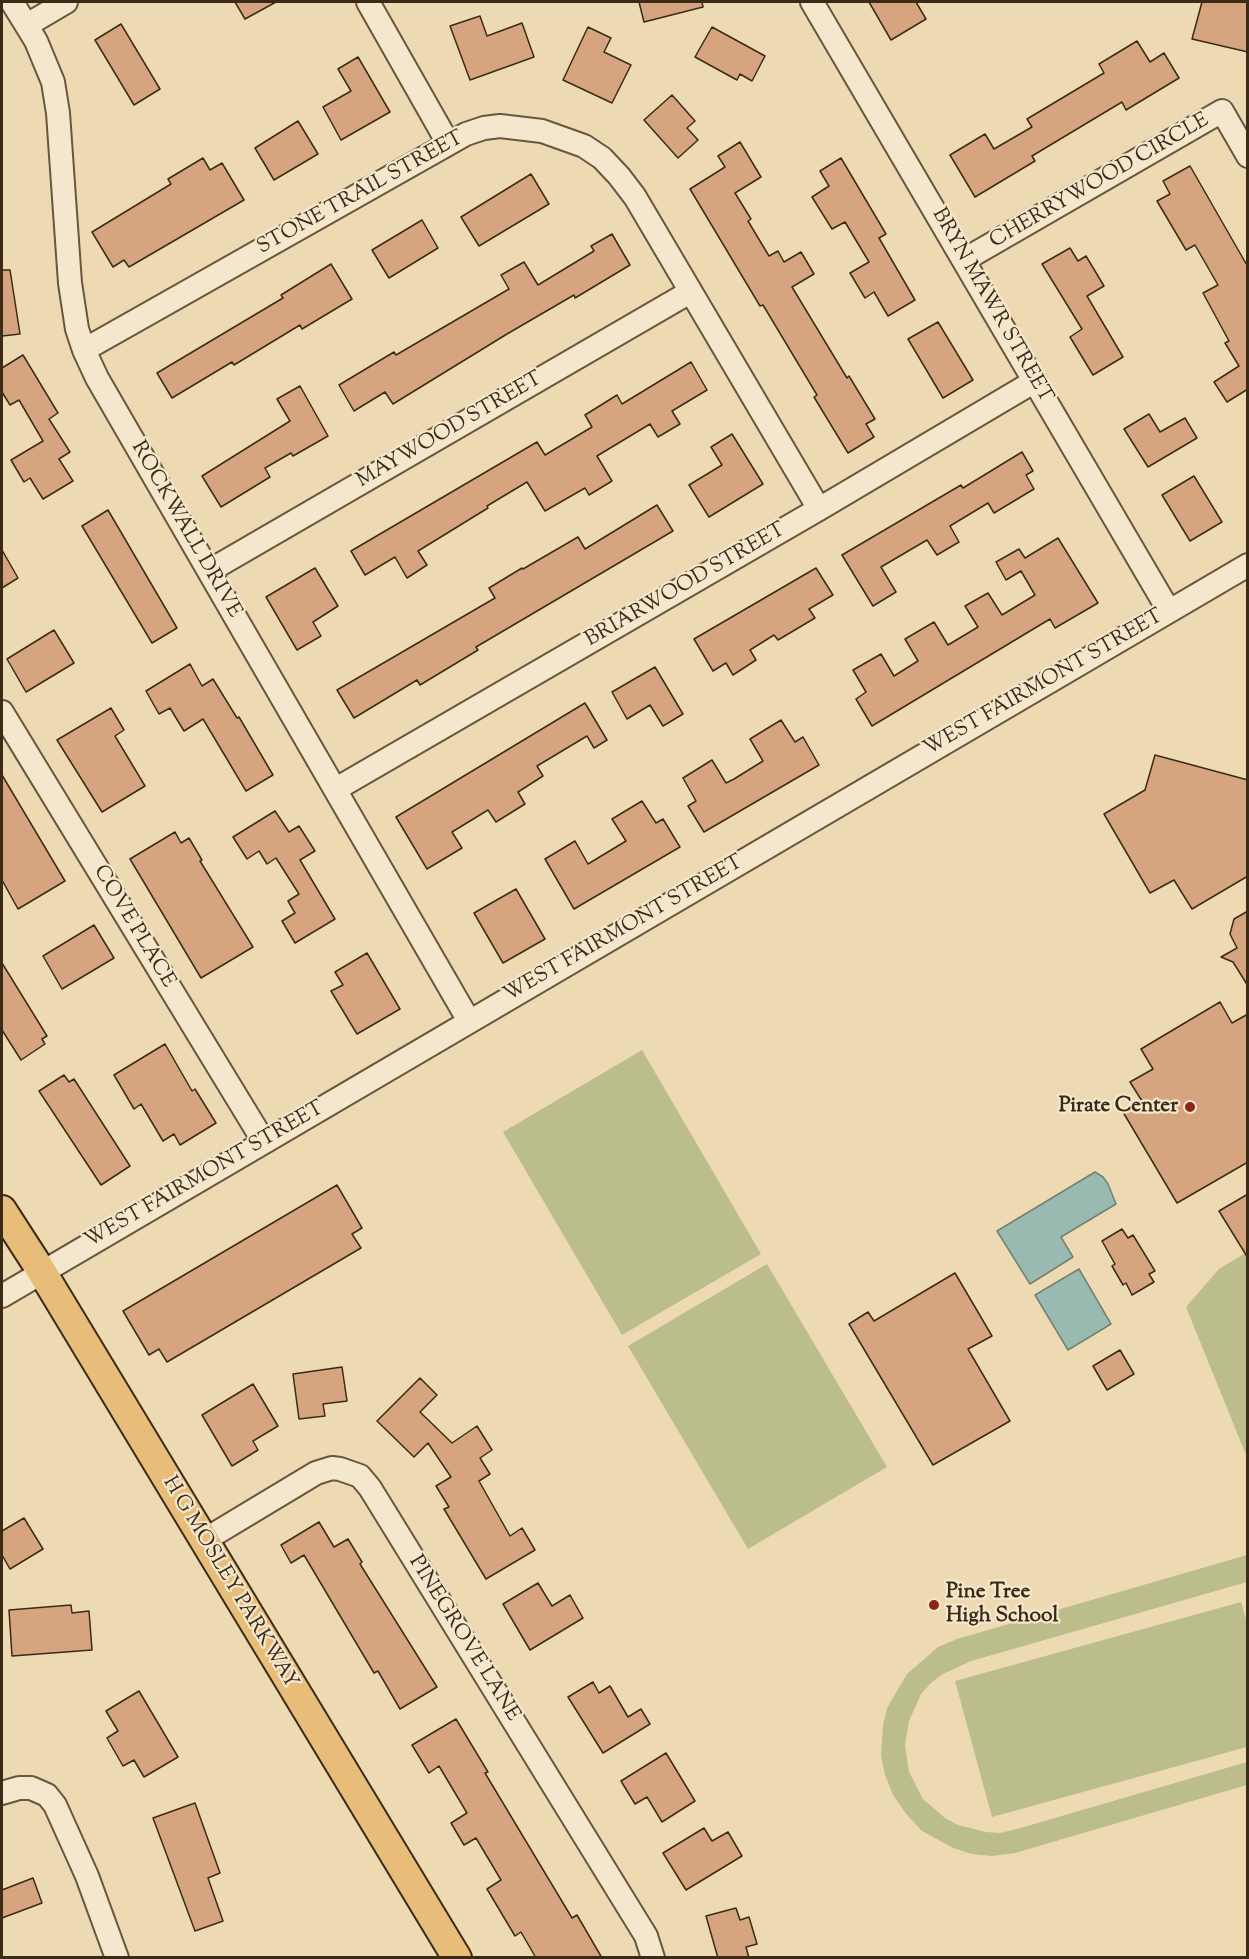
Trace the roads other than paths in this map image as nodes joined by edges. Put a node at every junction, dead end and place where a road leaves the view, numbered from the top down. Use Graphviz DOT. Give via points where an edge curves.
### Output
graph roads {
  1 [pos="12,2"];
  2 [pos="66,2"];
  3 [pos="368,2"];
  4 [pos="812,2"];
  5 [pos="27,25"];
  6 [pos="448,143"];
  7 [pos="1248,156"];
  8 [pos="964,260"];
  9 [pos="690,292"];
  10 [pos="84,350"];
  11 [pos="1035,381"];
  12 [pos="819,509"];
  13 [pos="1248,565"];
  14 [pos="209,571"];
  15 [pos="1169,611"];
  16 [pos="2,712"];
  17 [pos="336,789"];
  18 [pos="469,1021"];
  19 [pos="264,1142"];
  20 [pos="2,1210"];
  21 [pos="42,1272"];
  22 [pos="2,1296"];
  23 [pos="203,1541"];
  24 [pos="2,1793"];
  25 [pos="117,1958"];
  26 [pos="457,1958"];
  27 [pos="653,1958"];
  1 -- 5 [label="street, ROCKWALL DRIVE"];
  2 -- 5 [label="street"];
  3 -- 6 [label="street"];
  4 -- 8 [label="street, BRYN MAWR STREET"];
  5 -- 10 [label="street, ROCKWALL DRIVE" via="53,82 70,283"];
  6 -- 9 [label="street, STONE TRAIL STREET" via="484,128 500,126 542,131 584,146 619,176 635,197"];
  6 -- 10 [label="street, STONE TRAIL STREET"];
  7 -- 8 [label="street, CHERRYWOOD CIRCLE" via="1222,111"];
  8 -- 11 [label="street, BRYN MAWR STREET"];
  9 -- 12 [label="street, STONE TRAIL STREET"];
  9 -- 14 [label="street, MAYWOOD STREET"];
  10 -- 14 [label="street, ROCKWALL DRIVE"];
  11 -- 12 [label="street, BRIARWOOD STREET"];
  11 -- 15 [label="street, BRYN MAWR STREET"];
  12 -- 17 [label="street, BRIARWOOD STREET"];
  13 -- 15 [label="street, WEST FAIRMONT STREET"];
  14 -- 17 [label="street, ROCKWALL DRIVE"];
  15 -- 18 [label="street, WEST FAIRMONT STREET"];
  16 -- 19 [label="street, COVE PLACE"];
  17 -- 18 [label="street, ROCKWALL DRIVE"];
  18 -- 19 [label="street, WEST FAIRMONT STREET"];
  19 -- 21 [label="street, WEST FAIRMONT STREET"];
  20 -- 21 [label="main road, H G MOSLEY PARKWAY"];
  21 -- 22 [label="street, WEST FAIRMONT STREET"];
  21 -- 23 [label="main road, H G MOSLEY PARKWAY"];
  23 -- 26 [label="main road, H G MOSLEY PARKWAY"];
  23 -- 27 [label="street, PINEGROVE LANE" via="316,1473 332,1468 360,1476 640,1926"];
  24 -- 25 [label="street" via="31,1788 47,1795 55,1805"];
}
